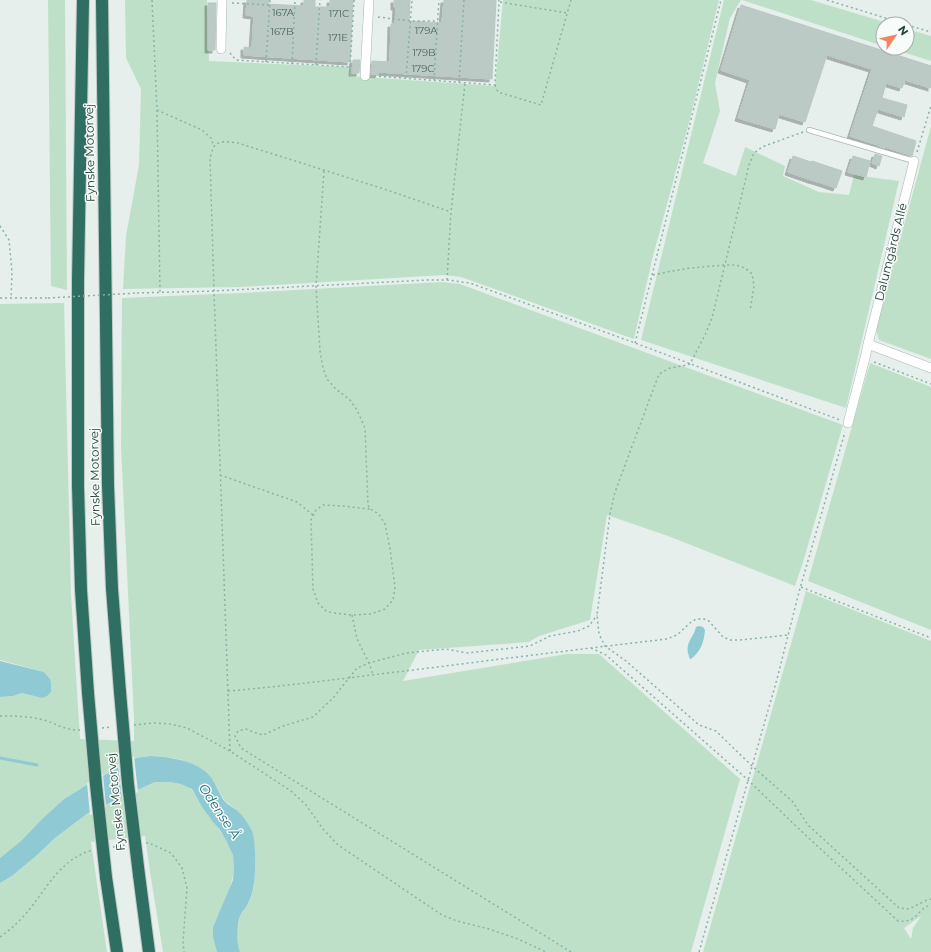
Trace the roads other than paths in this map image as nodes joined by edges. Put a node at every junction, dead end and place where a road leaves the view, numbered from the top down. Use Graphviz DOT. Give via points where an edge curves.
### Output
graph roads {
  1 [pos="83,0"];
  2 [pos="102,0"];
  3 [pos="369,0"];
  4 [pos="222,1"];
  5 [pos="221,48"];
  6 [pos="365,76"];
  7 [pos="809,130"];
  8 [pos="914,161"];
  9 [pos="868,344"];
  10 [pos="931,368"];
  11 [pos="848,422"];
  12 [pos="117,952"];
  13 [pos="150,952"];
  1 -- 12 [label="highway, Fynske Motorvej, bridge" via="78,280 81,590 96,785"];
  2 -- 13 [label="highway, Fynske Motorvej, bridge" via="108,485 112,590 128,784"];
  3 -- 6 [label="street"];
  4 -- 5 [label="street"];
  7 -- 8 [label="lane"];
  8 -- 9 [label="street, Dalumgårds Allé"];
  9 -- 10 [label="street"];
  9 -- 11 [label="street, Dalumgårds Allé"];
}
